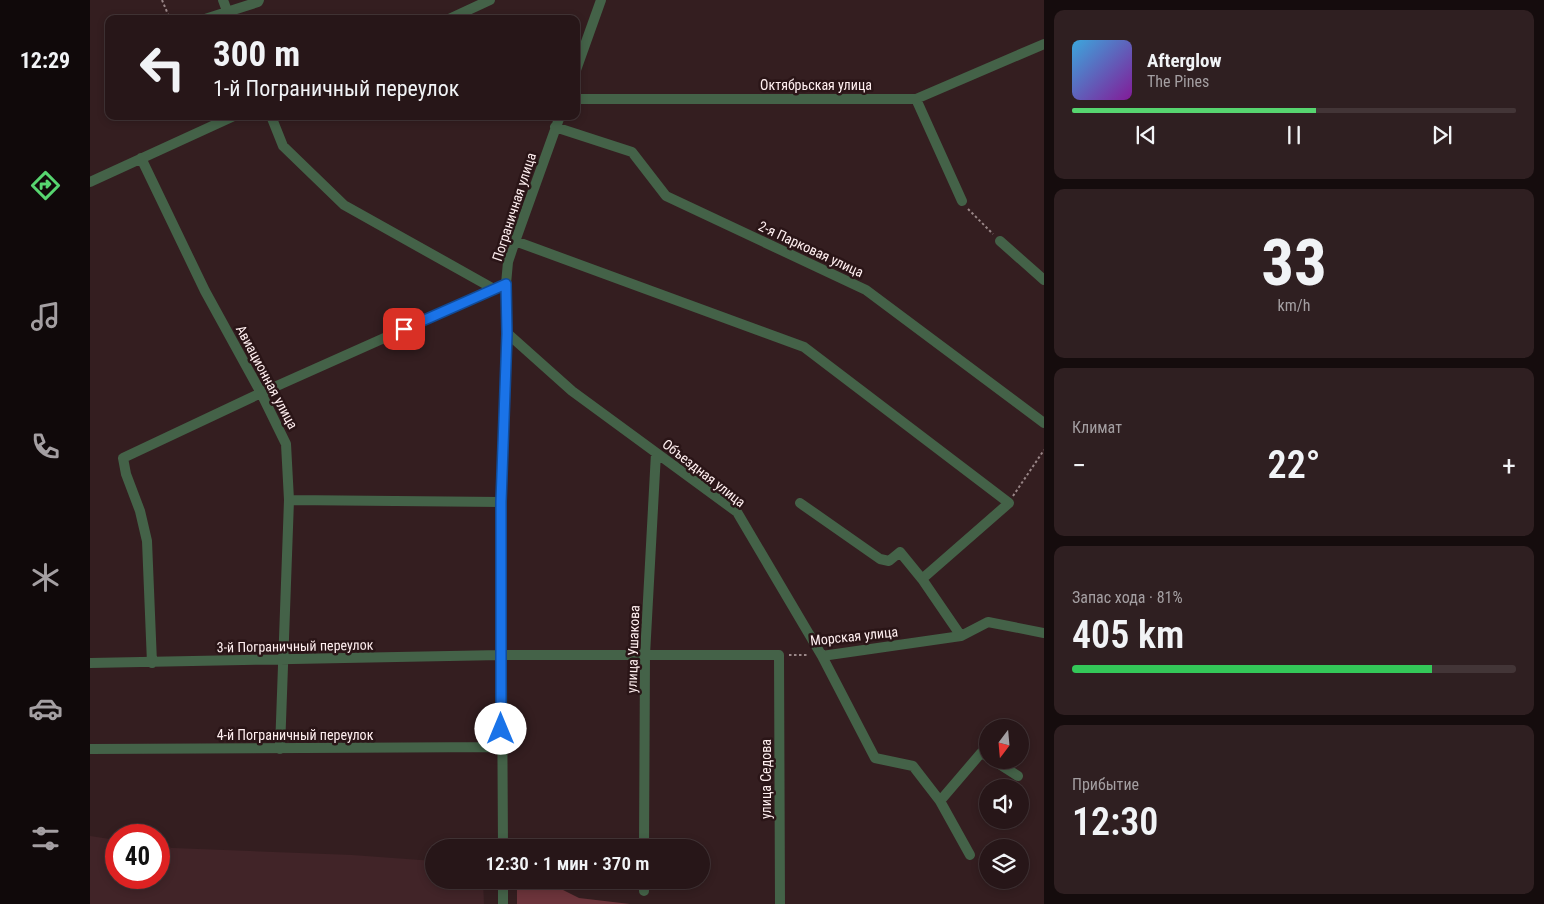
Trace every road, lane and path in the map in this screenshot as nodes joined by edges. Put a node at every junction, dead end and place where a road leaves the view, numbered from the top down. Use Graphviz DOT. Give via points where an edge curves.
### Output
graph roads {
  1 [pos="162,0"];
  2 [pos="222,0"];
  3 [pos="259,0"];
  4 [pos="490,0"];
  5 [pos="601,0"];
  6 [pos="168,15"];
  7 [pos="229,15"];
  8 [pos="458,15"];
  9 [pos="1044,44"];
  10 [pos="580,59"];
  11 [pos="580,99"];
  12 [pos="916,99"];
  13 [pos="225,120"];
  14 [pos="273,120"];
  15 [pos="559,120"];
  16 [pos="556,127"];
  17 [pos="140,158"];
  18 [pos="90,182"];
  19 [pos="962,201"];
  20 [pos="514,241"];
  21 [pos="1000,241"];
  22 [pos="1044,280"];
  23 [pos="506,284"];
  24 [pos="494,289"];
  25 [pos="507,334"];
  26 [pos="261,393"];
  27 [pos="1044,423"];
  28 [pos="1044,450"];
  29 [pos="656,453"];
  30 [pos="289,500"];
  31 [pos="501,502"];
  32 [pos="800,503"];
  33 [pos="1009,503"];
  34 [pos="922,580"];
  35 [pos="1044,633"];
  36 [pos="961,636"];
  37 [pos="502,655"];
  38 [pos="779,655"];
  39 [pos="645,656"];
  40 [pos="822,656"];
  41 [pos="282,660"];
  42 [pos="152,662"];
  43 [pos="90,663"];
  44 [pos="501,747"];
  45 [pos="90,749"];
  46 [pos="280,749"];
  47 [pos="979,755"];
  48 [pos="1007,769"];
  49 [pos="1018,776"];
  50 [pos="940,801"];
  51 [pos="502,839"];
  52 [pos="644,839"];
  53 [pos="970,856"];
  54 [pos="503,889"];
  55 [pos="503,904"];
  56 [pos="780,904"];
  1 -- 6 [label="path"];
  2 -- 7 [label="street"];
  3 -- 7 [label="street"];
  4 -- 8 [label="street"];
  5 -- 10 [label="street"];
  9 -- 12 [label="street, Октябрьская улица"];
  11 -- 12 [label="street, Октябрьская улица"];
  12 -- 19 [label="street"];
  13 -- 17 [label="street"];
  14 -- 24 [label="street" via="283,146 344,205"];
  15 -- 16 [label="street, Пограничная улица"];
  16 -- 20 [label="street, Пограничная улица"];
  16 -- 27 [label="street, 2-я Парковая улица" via="632,152 666,196 866,290"];
  17 -- 18 [label="street"];
  17 -- 26 [label="street, Авиационная улица" via="205,291"];
  19 -- 21 [label="path"];
  20 -- 23 [label="street, Пограничная улица"];
  20 -- 33 [label="street" via="804,347"];
  21 -- 22 [label="street"];
  23 -- 24 [label="street"];
  23 -- 25 [label="street, Пограничная улица"];
  24 -- 26 [label="street"];
  25 -- 29 [label="street, Объездная улица" via="572,391"];
  25 -- 31 [label="street, Пограничная улица"];
  26 -- 30 [label="street, Авиационная улица" via="286,444"];
  26 -- 42 [label="street" via="123,458 147,541"];
  28 -- 33 [label="path"];
  29 -- 39 [label="street, улица Ушакова"];
  29 -- 40 [label="street, Объездная улица" via="736,512"];
  30 -- 31 [label="street"];
  30 -- 41 [label="street, Авиационная улица"];
  31 -- 37 [label="street, Пограничная улица"];
  32 -- 34 [label="street" via="880,559 888,561 900,552"];
  33 -- 34 [label="street"];
  34 -- 36 [label="street"];
  35 -- 36 [label="street, Морская улица" via="988,622"];
  36 -- 40 [label="street, Морская улица"];
  37 -- 39 [label="street"];
  37 -- 41 [label="street, 3-й Пограничный переулок"];
  37 -- 44 [label="street, Пограничная улица"];
  38 -- 39 [label="street"];
  38 -- 40 [label="path, Морская улица"];
  38 -- 56 [label="street, улица Седова"];
  39 -- 52 [label="street, улица Ушакова"];
  40 -- 50 [label="street, Объездная улица" via="875,758 914,766"];
  41 -- 42 [label="street, 3-й Пограничный переулок"];
  41 -- 46 [label="street, Авиационная улица"];
  42 -- 43 [label="street, 3-й Пограничный переулок"];
  44 -- 46 [label="street, 4-й Пограничный переулок"];
  44 -- 51 [label="street, Пограничная улица"];
  45 -- 46 [label="street, 4-й Пограничный переулок"];
  47 -- 50 [label="street"];
  48 -- 49 [label="street"];
  50 -- 53 [label="street"];
  54 -- 55 [label="street"];
}
